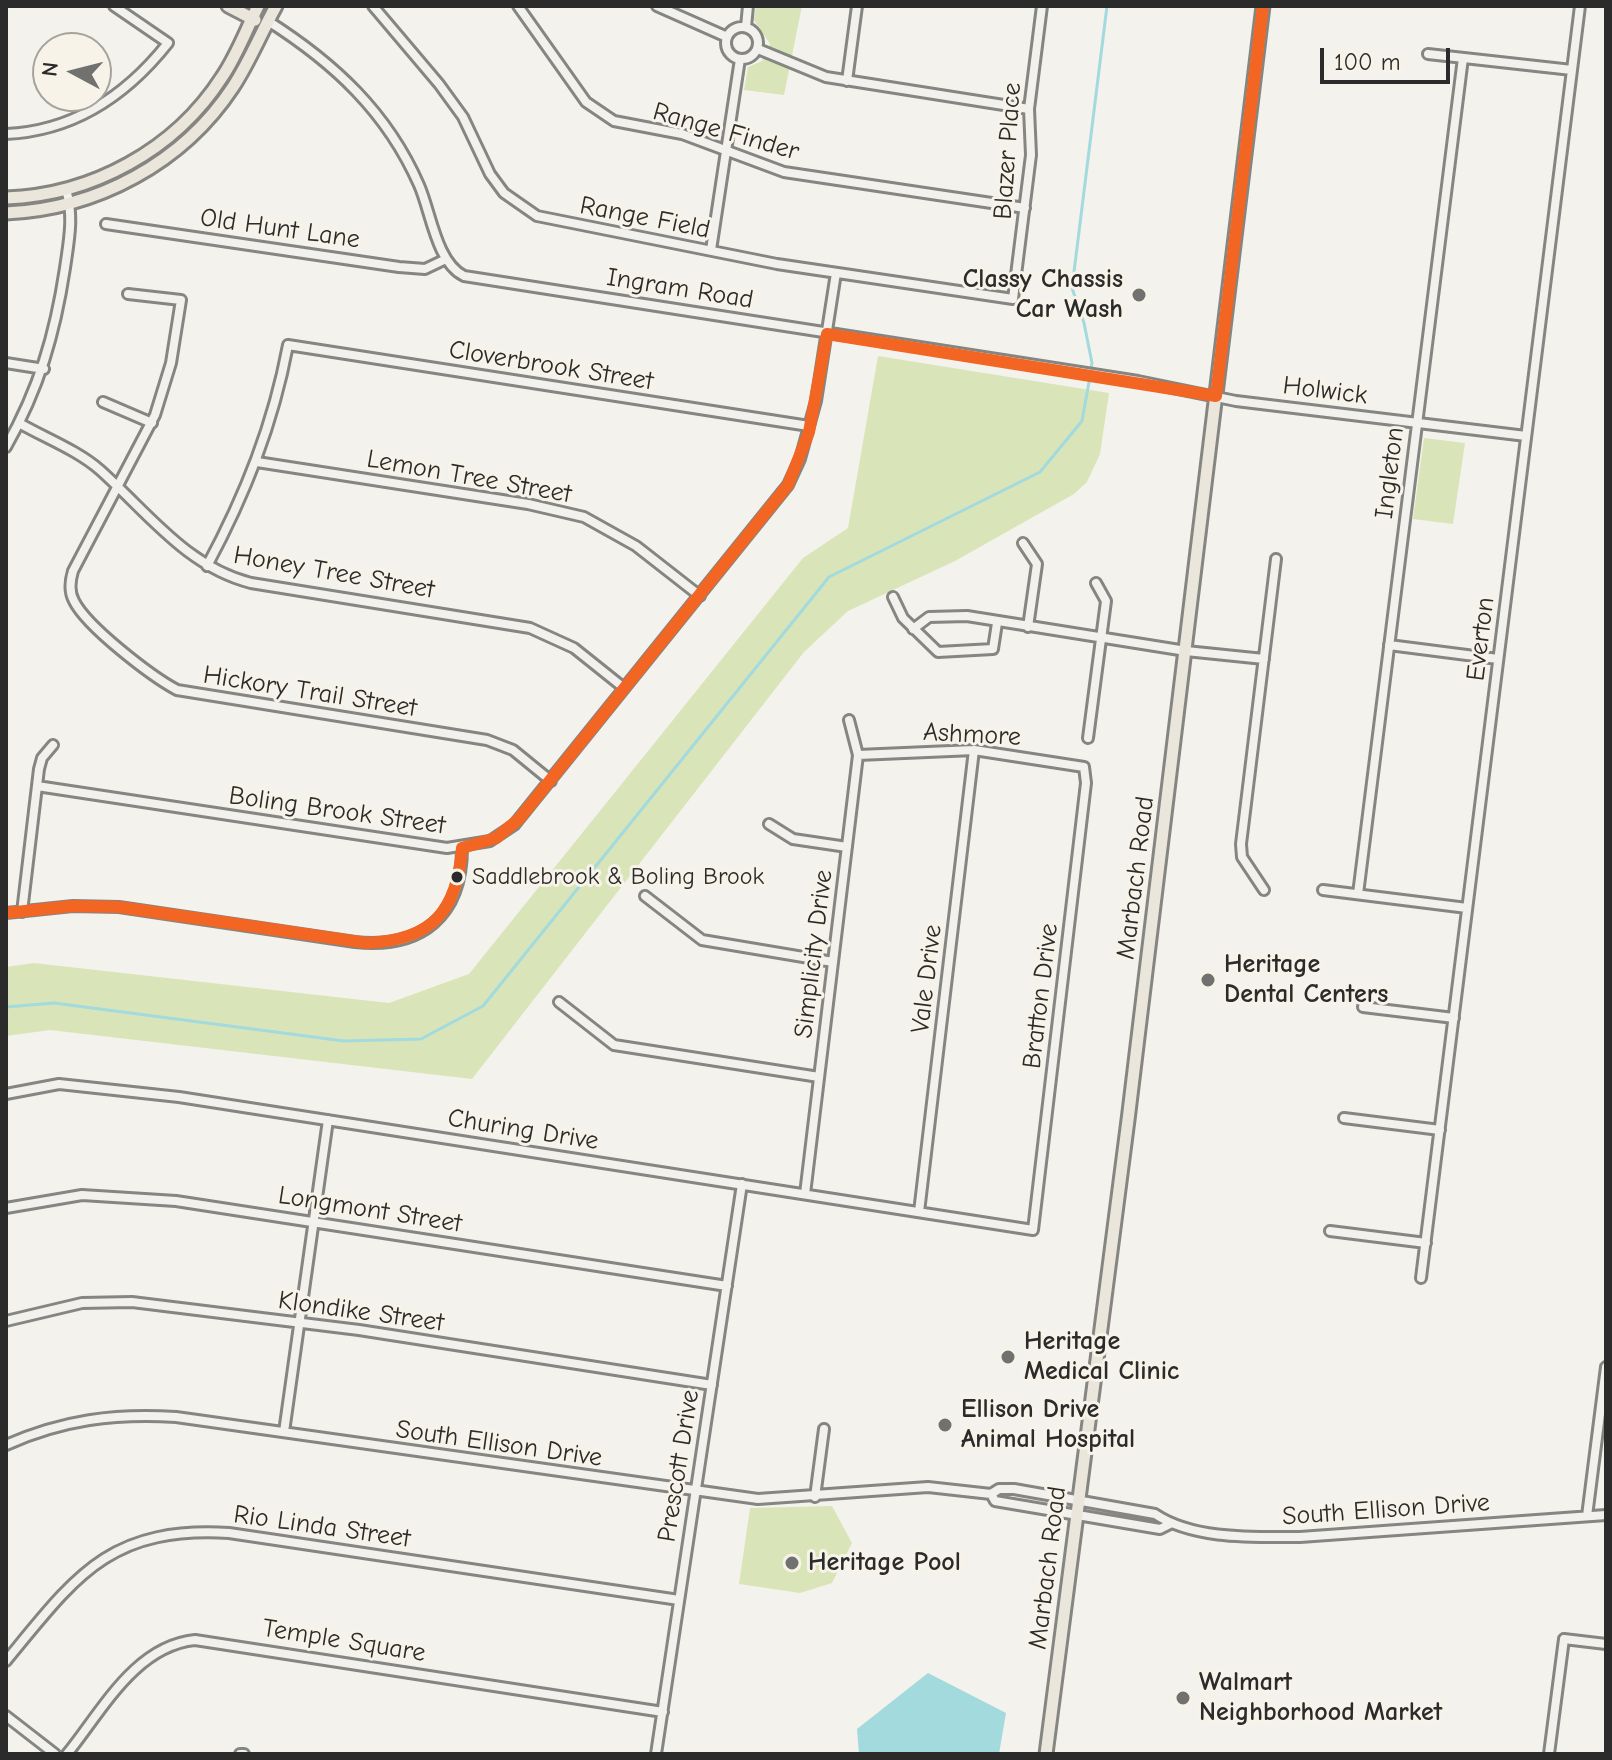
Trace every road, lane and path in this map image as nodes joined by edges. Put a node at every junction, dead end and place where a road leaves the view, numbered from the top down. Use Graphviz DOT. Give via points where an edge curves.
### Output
graph roads {
  1 [pos="114,6"];
  2 [pos="228,6"];
  3 [pos="257,6"];
  4 [pos="276,6"];
  5 [pos="373,6"];
  6 [pos="518,6"];
  7 [pos="657,6"];
  8 [pos="748,6"];
  9 [pos="857,6"];
  10 [pos="1042,6"];
  11 [pos="1263,6"];
  12 [pos="1580,6"];
  13 [pos="251,19"];
  14 [pos="268,21"];
  15 [pos="746,27"];
  16 [pos="727,37"];
  17 [pos="758,49"];
  18 [pos="1428,54"];
  19 [pos="1463,58"];
  20 [pos="740,59"];
  21 [pos="1572,70"];
  22 [pos="847,81"];
  23 [pos="1029,109"];
  24 [pos="6,134"];
  25 [pos="726,152"];
  26 [pos="66,189"];
  27 [pos="6,198"];
  28 [pos="70,203"];
  29 [pos="1025,208"];
  30 [pos="6,213"];
  31 [pos="106,224"];
  32 [pos="711,250"];
  33 [pos="446,259"];
  34 [pos="836,273"];
  35 [pos="128,294"];
  36 [pos="1013,299"];
  37 [pos="827,334"];
  38 [pos="6,363"];
  39 [pos="44,369"];
  40 [pos="1216,396"];
  41 [pos="103,402"];
  42 [pos="1417,422"];
  43 [pos="19,423"];
  44 [pos="152,423"];
  45 [pos="809,426"];
  46 [pos="1526,436"];
  47 [pos="6,447"];
  48 [pos="257,462"];
  49 [pos="117,487"];
  50 [pos="1023,543"];
  51 [pos="1276,559"];
  52 [pos="207,566"];
  53 [pos="1096,583"];
  54 [pos="700,596"];
  55 [pos="893,597"];
  56 [pos="997,623"];
  57 [pos="1028,627"];
  58 [pos="913,629"];
  59 [pos="1101,636"];
  60 [pos="1389,645"];
  61 [pos="1186,651"];
  62 [pos="1264,659"];
  63 [pos="1498,659"];
  64 [pos="624,688"];
  65 [pos="849,720"];
  66 [pos="1088,738"];
  67 [pos="53,745"];
  68 [pos="974,750"];
  69 [pos="858,755"];
  70 [pos="1084,767"];
  71 [pos="551,781"];
  72 [pos="37,786"];
  73 [pos="769,824"];
  74 [pos="847,847"];
  75 [pos="462,848"];
  76 [pos="1264,890"];
  77 [pos="1323,890"];
  78 [pos="1358,894"];
  79 [pos="645,896"];
  80 [pos="1467,908"];
  81 [pos="22,912"];
  82 [pos="6,913"];
  83 [pos="833,962"];
  84 [pos="559,1002"];
  85 [pos="1363,1007"];
  86 [pos="1454,1018"];
  87 [pos="819,1077"];
  88 [pos="6,1094"];
  89 [pos="1344,1118"];
  90 [pos="328,1120"];
  91 [pos="1440,1130"];
  92 [pos="742,1184"];
  93 [pos="805,1194"];
  94 [pos="6,1208"];
  95 [pos="919,1212"];
  96 [pos="314,1222"];
  97 [pos="1033,1230"];
  98 [pos="1330,1231"];
  99 [pos="1426,1243"];
  100 [pos="1421,1278"];
  101 [pos="727,1286"];
  102 [pos="6,1321"];
  103 [pos="299,1324"];
  104 [pos="1606,1367"];
  105 [pos="712,1385"];
  106 [pos="824,1429"];
  107 [pos="284,1432"];
  108 [pos="6,1445"];
  109 [pos="1028,1491"];
  110 [pos="695,1493"];
  111 [pos="991,1494"];
  112 [pos="815,1497"];
  113 [pos="1079,1498"];
  114 [pos="1027,1508"];
  115 [pos="1077,1515"];
  116 [pos="1606,1515"];
  117 [pos="1587,1516"];
  118 [pos="1170,1524"];
  119 [pos="679,1600"];
  120 [pos="1606,1644"];
  121 [pos="6,1661"];
  122 [pos="663,1712"];
  123 [pos="6,1716"];
  124 [pos="55,1754"];
  125 [pos="67,1754"];
  126 [pos="656,1754"];
  127 [pos="1046,1754"];
  128 [pos="1549,1754"];
  1 -- 24 [label="street" via="168,43 134,82 95,109 50,129"];
  2 -- 13 [label="main road"];
  3 -- 13 [label="main road"];
  3 -- 14 [label="main road"];
  4 -- 14 [label="main road"];
  5 -- 32 [label="street, Range Field" via="439,84 463,117 490,174 521,207 556,222"];
  6 -- 25 [label="street, Range Finder" via="599,113 633,126 682,134"];
  7 -- 16 [label="street"];
  8 -- 15 [label="street"];
  9 -- 22 [label="street"];
  10 -- 23 [label="street, Blazer Place"];
  11 -- 40 [label="main road, Marbach Road"];
  12 -- 21 [label="street, Everton"];
  13 -- 14 [label="main road"];
  13 -- 26 [label="main road" via="224,75 185,122 123,167"];
  14 -- 28 [label="main road" via="232,89 188,140 130,180"];
  14 -- 33 [label="street" via="325,59 381,121 418,182"];
  15 -- 16 [label="street" via="735,28"];
  15 -- 17 [label="street" via="758,37"];
  16 -- 20 [label="street" via="730,54"];
  17 -- 20 [label="street"];
  17 -- 22 [label="street"];
  18 -- 19 [label="street"];
  19 -- 21 [label="street"];
  19 -- 42 [label="street, Ingleton"];
  20 -- 25 [label="street"];
  21 -- 46 [label="street, Everton"];
  22 -- 23 [label="street"];
  23 -- 29 [label="street, Blazer Place"];
  25 -- 29 [label="street, Range Finder" via="784,172"];
  25 -- 32 [label="street"];
  26 -- 27 [label="main road"];
  26 -- 28 [label="street"];
  28 -- 30 [label="main road"];
  28 -- 39 [label="street" via="60,303"];
  29 -- 36 [label="street, Blazer Place"];
  31 -- 33 [label="street, Old Hunt Lane" via="399,267 425,269"];
  32 -- 34 [label="street, Range Field"];
  33 -- 37 [label="street, Ingram Road" via="459,274 473,279"];
  34 -- 36 [label="street, Range Field"];
  34 -- 37 [label="street, Boling Brook Street"];
  35 -- 44 [label="street, Hickory Trail Street" via="181,300 169,371"];
  37 -- 40 [label="street, Ingram Road"];
  37 -- 45 [label="street, Boling Brook Street"];
  38 -- 39 [label="street"];
  39 -- 43 [label="street"];
  40 -- 42 [label="street, Holwick"];
  40 -- 61 [label="main road, Marbach Road"];
  41 -- 44 [label="street"];
  42 -- 46 [label="street, Holwick"];
  42 -- 60 [label="street, Ingleton"];
  43 -- 47 [label="street"];
  43 -- 49 [label="street, Honey Tree Street" via="98,468"];
  44 -- 49 [label="street, Hickory Trail Street"];
  45 -- 48 [label="street, Cloverbrook Street" via="288,345 276,407"];
  45 -- 54 [label="street, Boling Brook Street" via="788,485"];
  46 -- 63 [label="street, Everton"];
  48 -- 52 [label="street"];
  48 -- 54 [label="street, Lemon Tree Street" via="584,517 636,546"];
  49 -- 52 [label="street, Honey Tree Street"];
  49 -- 71 [label="street, Hickory Trail Street" via="73,571 71,594 84,614 148,672 192,695 495,742"];
  50 -- 57 [label="street" via="1037,564"];
  51 -- 62 [label="street"];
  52 -- 64 [label="street, Honey Tree Street" via="251,583 530,628 574,648"];
  53 -- 59 [label="street" via="1106,601"];
  54 -- 64 [label="street, Boling Brook Street"];
  55 -- 58 [label="street"];
  56 -- 57 [label="street"];
  56 -- 58 [label="street" via="941,615 921,620"];
  56 -- 58 [label="street" via="993,649 938,652"];
  57 -- 59 [label="street"];
  59 -- 61 [label="street"];
  59 -- 66 [label="street"];
  60 -- 63 [label="street"];
  60 -- 78 [label="street, Ingleton"];
  61 -- 62 [label="street"];
  61 -- 113 [label="main road, Marbach Road"];
  62 -- 76 [label="street" via="1241,844 1242,857"];
  63 -- 80 [label="street, Everton"];
  64 -- 71 [label="street, Boling Brook Street"];
  65 -- 69 [label="street, Simplicity Drive"];
  67 -- 72 [label="street" via="42,758"];
  68 -- 69 [label="street, Ashmore"];
  68 -- 70 [label="street, Ashmore"];
  68 -- 95 [label="street, Vale Drive"];
  69 -- 74 [label="street, Simplicity Drive"];
  70 -- 97 [label="street, Bratton Drive"];
  71 -- 75 [label="street, Boling Brook Street" via="508,829 490,841"];
  72 -- 75 [label="street, Boling Brook Street"];
  72 -- 81 [label="street"];
  73 -- 74 [label="street" via="793,839"];
  74 -- 83 [label="street, Simplicity Drive"];
  75 -- 81 [label="street" via="459,883 443,914 417,935 389,943 119,907"];
  77 -- 78 [label="street"];
  78 -- 80 [label="street"];
  79 -- 83 [label="street" via="702,940"];
  80 -- 86 [label="street, Everton"];
  81 -- 82 [label="street"];
  83 -- 87 [label="street, Simplicity Drive"];
  84 -- 87 [label="street" via="614,1045"];
  85 -- 86 [label="street"];
  86 -- 91 [label="street, Everton"];
  87 -- 93 [label="street, Simplicity Drive"];
  88 -- 90 [label="street, Churing Drive" via="36,1086 92,1086"];
  89 -- 91 [label="street"];
  90 -- 92 [label="street, Churing Drive"];
  90 -- 96 [label="street"];
  91 -- 99 [label="street, Everton"];
  92 -- 93 [label="street, Churing Drive"];
  92 -- 101 [label="street, Prescott Drive"];
  93 -- 95 [label="street, Churing Drive"];
  94 -- 96 [label="street, Longmont Street" via="66,1196 108,1196"];
  95 -- 97 [label="street, Churing Drive"];
  96 -- 101 [label="street, Longmont Street"];
  96 -- 103 [label="street"];
  98 -- 99 [label="street"];
  99 -- 100 [label="street, Everton"];
  101 -- 105 [label="street, Prescott Drive"];
  102 -- 103 [label="street, Klondike Street" via="105,1301"];
  103 -- 105 [label="street, Klondike Street"];
  103 -- 107 [label="street"];
  104 -- 117 [label="street"];
  105 -- 110 [label="street, Prescott Drive"];
  106 -- 112 [label="street"];
  107 -- 108 [label="street, South Ellison Drive" via="176,1417 110,1416 53,1427"];
  107 -- 110 [label="street, South Ellison Drive"];
  109 -- 111 [label="street, South Ellison Drive" via="999,1489"];
  109 -- 113 [label="street, South Ellison Drive"];
  109 -- 114 [label="street"];
  110 -- 112 [label="street, South Ellison Drive"];
  110 -- 119 [label="street, Prescott Drive"];
  111 -- 112 [label="street, South Ellison Drive" via="928,1487"];
  111 -- 114 [label="street, South Ellison Drive" via="995,1501"];
  113 -- 115 [label="main road, Marbach Road"];
  113 -- 118 [label="street, South Ellison Drive" via="1155,1514"];
  114 -- 115 [label="street, South Ellison Drive"];
  115 -- 118 [label="street, South Ellison Drive" via="1160,1529"];
  115 -- 127 [label="main road, Marbach Road"];
  116 -- 117 [label="street, South Ellison Drive"];
  117 -- 118 [label="street, South Ellison Drive" via="1300,1537 1259,1537"];
  119 -- 121 [label="street, Rio Linda Street" via="229,1533 187,1532 130,1544 91,1567"];
  119 -- 122 [label="street, Prescott Drive"];
  120 -- 128 [label="street" via="1564,1639"];
  122 -- 125 [label="street, Temple Square" via="195,1640 148,1655"];
  122 -- 126 [label="street, Prescott Drive"];
  123 -- 124 [label="street"];
}
